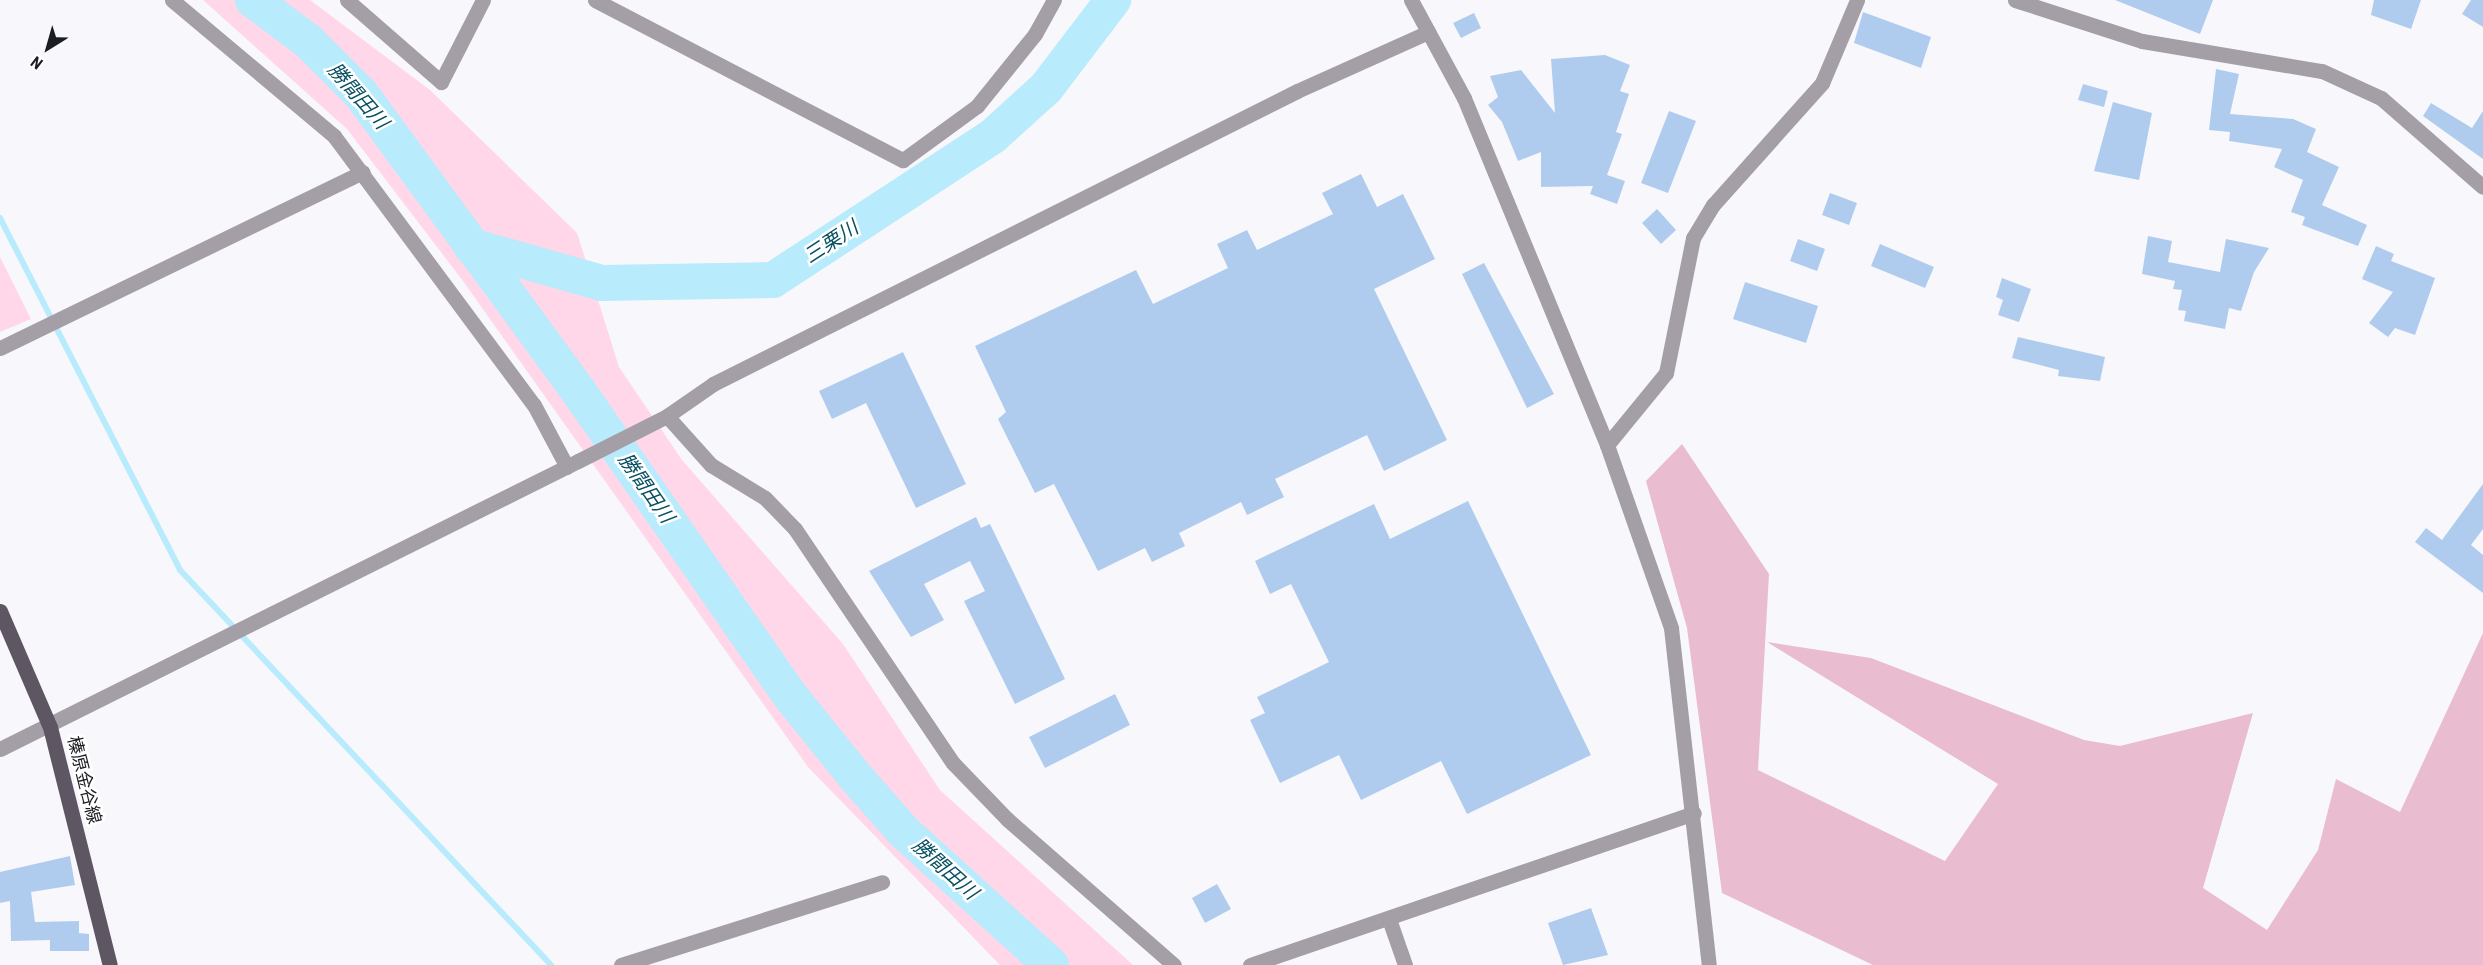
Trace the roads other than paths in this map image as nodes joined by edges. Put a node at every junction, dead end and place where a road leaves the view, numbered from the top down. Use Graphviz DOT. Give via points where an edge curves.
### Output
graph roads {
  1 [pos="172,0"];
  2 [pos="347,0"];
  3 [pos="483,0"];
  4 [pos="595,0"];
  5 [pos="1054,0"];
  6 [pos="1411,0"];
  7 [pos="1857,0"];
  8 [pos="2015,0"];
  9 [pos="1428,32"];
  10 [pos="363,172"];
  11 [pos="2483,187"];
  12 [pos="0,348"];
  13 [pos="661,419"];
  14 [pos="1607,445"];
  15 [pos="572,464"];
  16 [pos="0,611"];
  17 [pos="50,727"];
  18 [pos="0,749"];
  19 [pos="1694,813"];
  20 [pos="882,882"];
  21 [pos="1389,919"];
  22 [pos="110,965"];
  23 [pos="621,965"];
  24 [pos="1174,965"];
  25 [pos="1251,965"];
  26 [pos="1405,965"];
  27 [pos="1709,965"];
  1 -- 10 [label="street" via="282,87 334,136"];
  2 -- 3 [label="street" via="441,82"];
  4 -- 5 [label="street" via="903,160 977,106 1035,34"];
  6 -- 9 [label="street"];
  7 -- 14 [label="street" via="1822,83 1713,205 1693,238 1666,373"];
  8 -- 11 [label="street" via="2142,41 2322,71 2381,98"];
  9 -- 13 [label="street" via="1297,91 744,368"];
  9 -- 14 [label="street" via="1464,98"];
  10 -- 12 [label="street"];
  10 -- 15 [label="street" via="534,405"];
  13 -- 15 [label="street"];
  13 -- 24 [label="street" via="711,465 765,498 795,529 953,763 1007,819"];
  14 -- 19 [label="street" via="1671,628"];
  15 -- 17 [label="street"];
  16 -- 17 [label="main road, 榛原金谷線"];
  17 -- 18 [label="street"];
  17 -- 22 [label="main road, 榛原金谷線"];
  19 -- 21 [label="street"];
  19 -- 27 [label="street"];
  20 -- 23 [label="street"];
  21 -- 25 [label="street"];
  21 -- 26 [label="street"];
}
